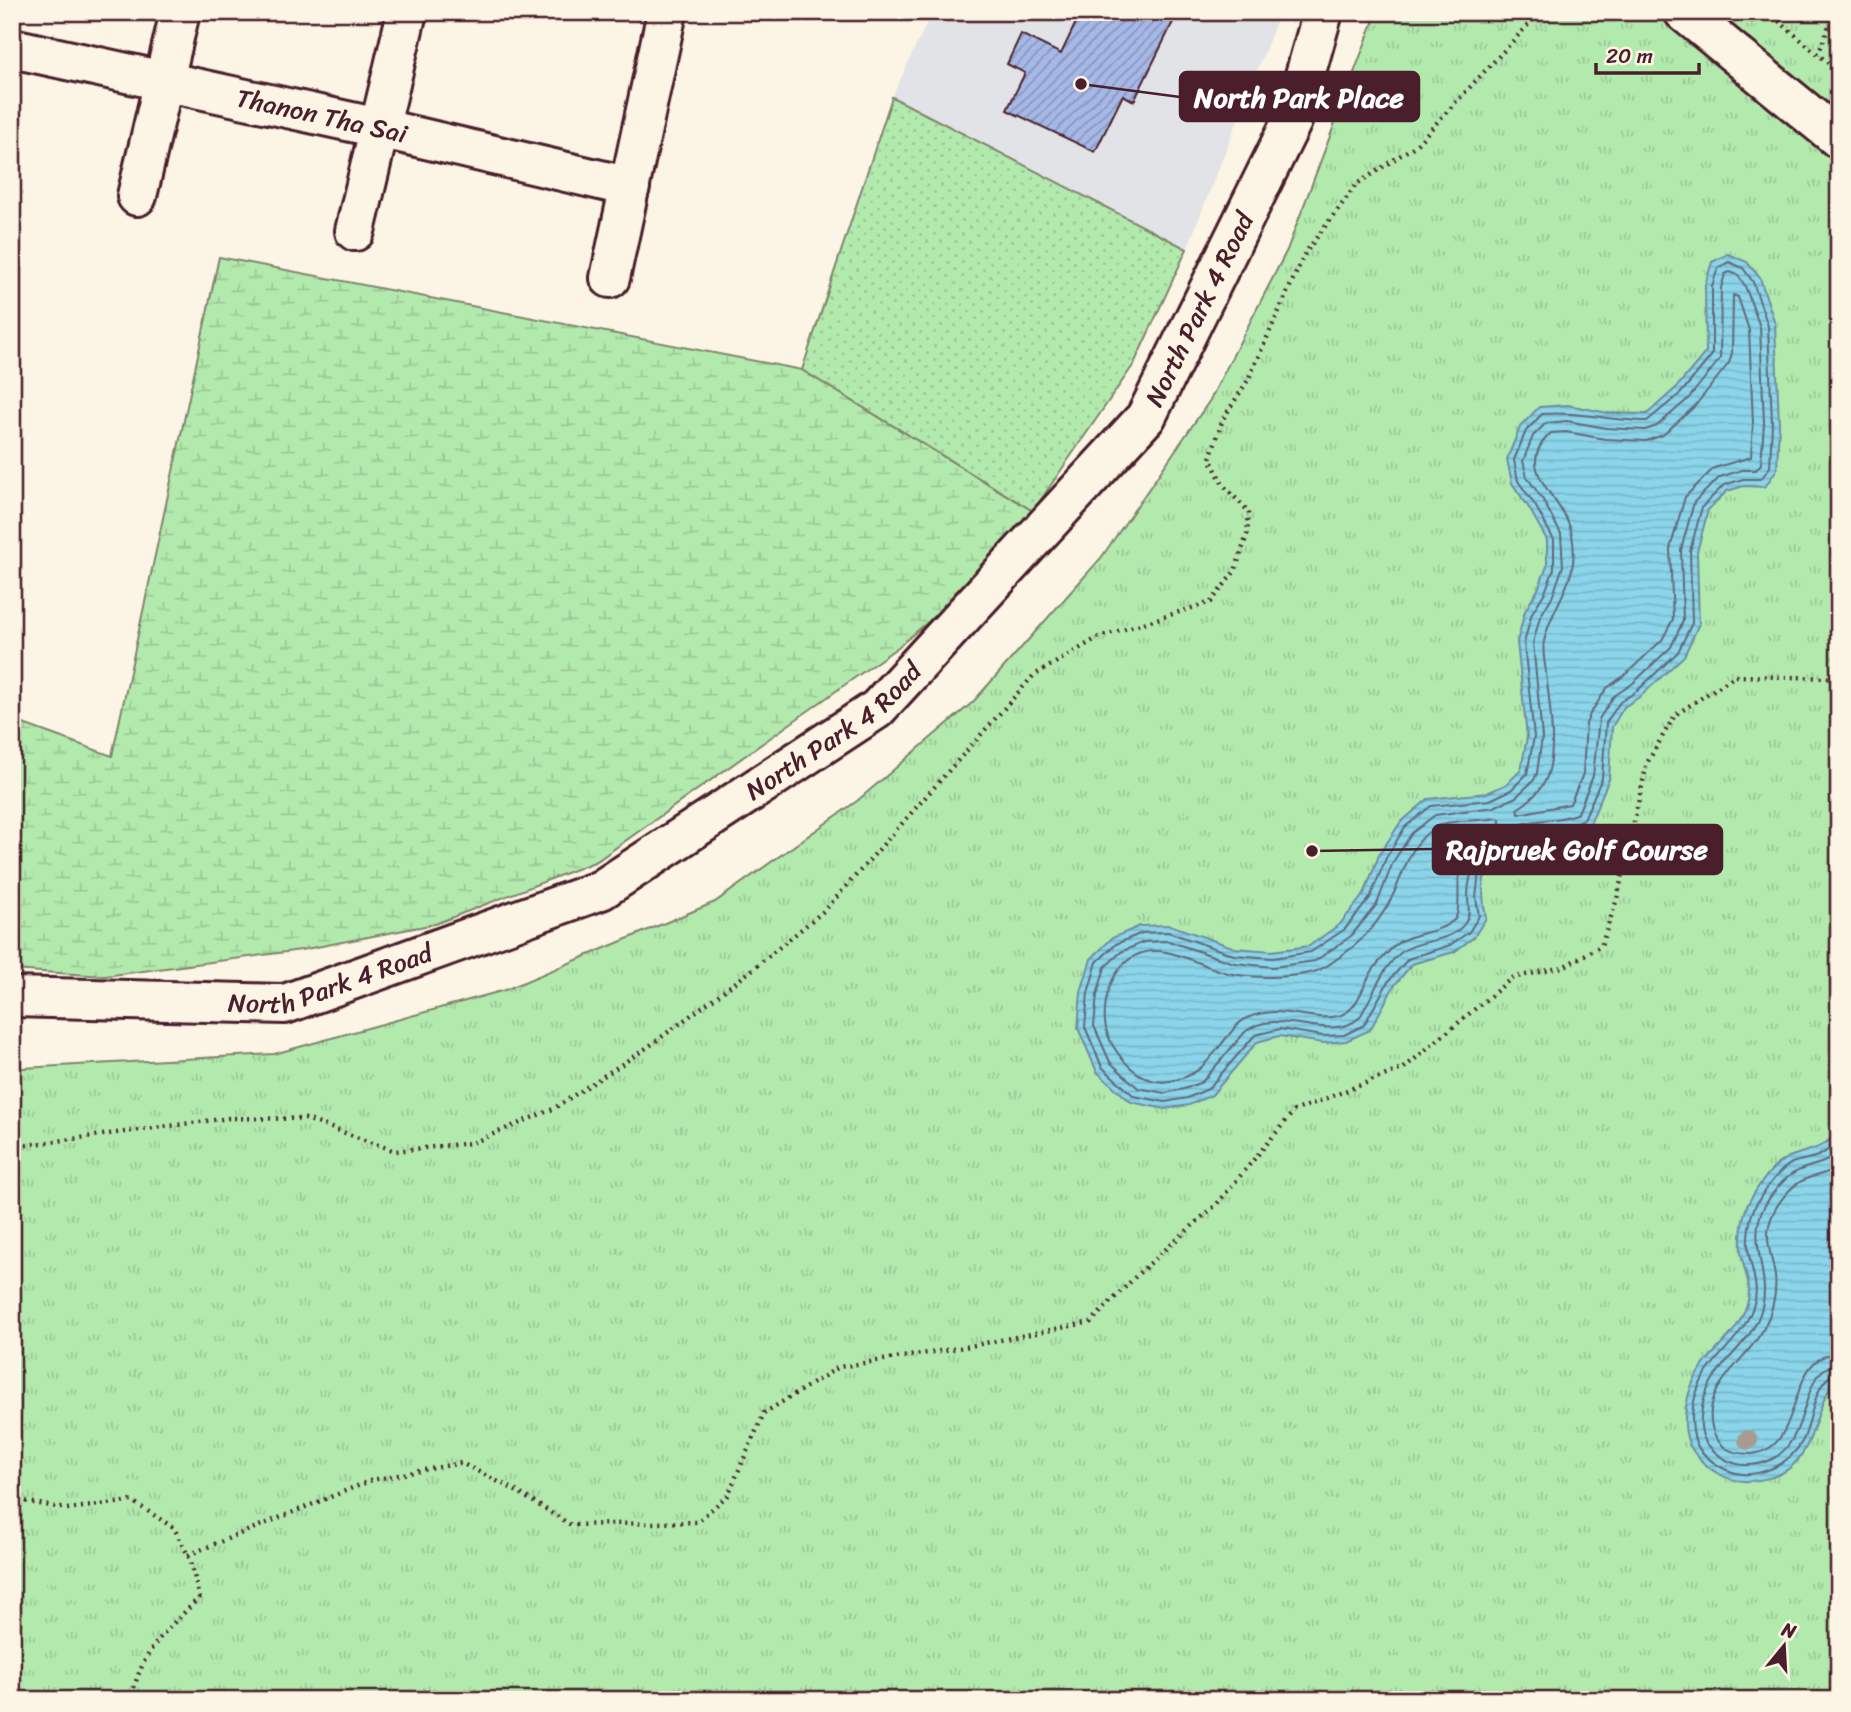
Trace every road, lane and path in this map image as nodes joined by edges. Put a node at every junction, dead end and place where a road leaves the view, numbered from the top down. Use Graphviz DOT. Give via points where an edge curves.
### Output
graph roads {
  1 [pos="180,12"];
  2 [pos="407,12"];
  3 [pos="667,12"];
  4 [pos="1323,12"];
  5 [pos="1684,12"];
  6 [pos="1768,12"];
  7 [pos="1839,22"];
  8 [pos="12,48"];
  9 [pos="1818,55"];
  10 [pos="1839,72"];
  11 [pos="164,82"];
  12 [pos="379,128"];
  13 [pos="1839,139"];
  14 [pos="630,187"];
  15 [pos="137,196"];
  16 [pos="355,231"];
  17 [pos="610,278"];
  18 [pos="1839,678"];
  19 [pos="12,997"];
  20 [pos="12,1499"];
  21 [pos="188,1555"];
  22 [pos="12,1690"];
  23 [pos="1839,1694"];
  24 [pos="23,1700"];
  25 [pos="131,1700"];
  26 [pos="1822,1700"];
  1 -- 11 [label="street"];
  2 -- 12 [label="street"];
  3 -- 14 [label="street"];
  4 -- 19 [label="street, North Park 4 Road" via="1292,121 1146,417 877,709 601,890 285,1004"];
  5 -- 13 [label="street"];
  6 -- 9 [label="path"];
  7 -- 9 [label="path" via="1828,28"];
  8 -- 11 [label="street, Thanon Tha Sai"];
  9 -- 10 [label="path"];
  11 -- 12 [label="street, Thanon Tha Sai"];
  11 -- 15 [label="street"];
  12 -- 14 [label="street, Thanon Tha Sai"];
  12 -- 16 [label="street"];
  14 -- 17 [label="street"];
  18 -- 21 [label="path" via="1735,676 1675,715 1647,762 1617,899 1601,946 1563,967 1513,978 1404,1068 1294,1111 1217,1203 1091,1322 839,1367 764,1413 728,1495 697,1522 571,1525 461,1463 372,1480"];
  20 -- 21 [label="path" via="67,1509 132,1501 174,1528"];
  21 -- 25 [label="path" via="199,1598 156,1640 136,1675"];
  22 -- 24 [label="path"];
  23 -- 26 [label="path"];
}
